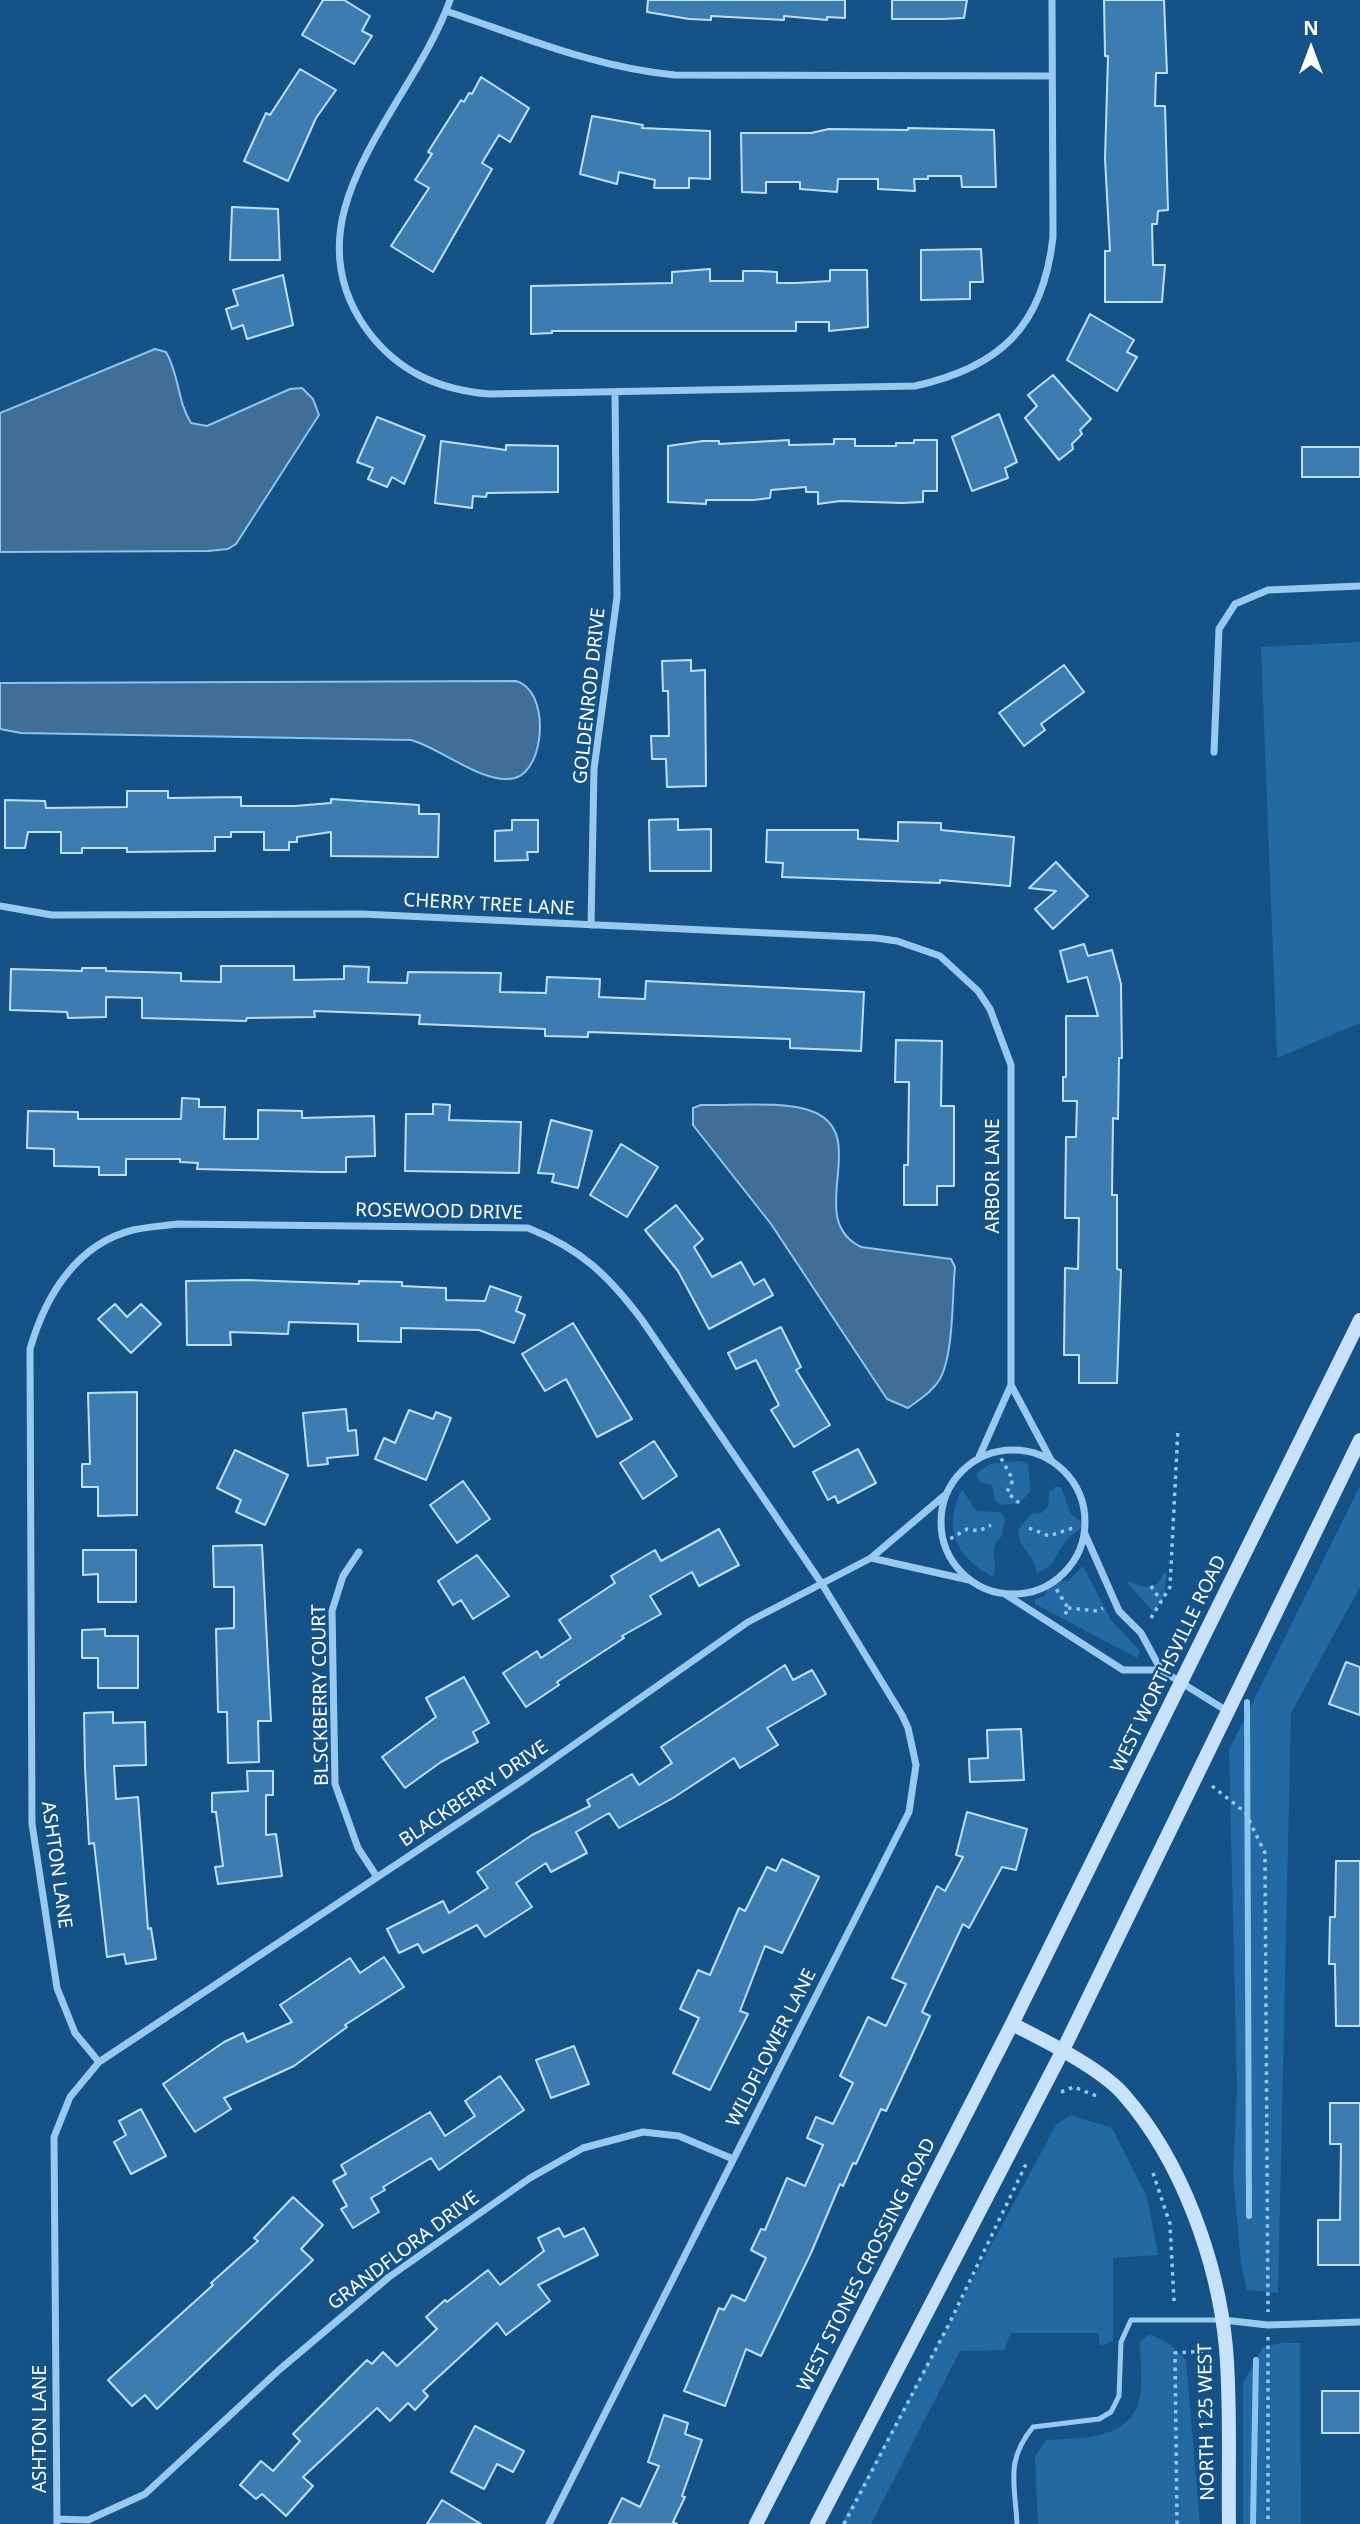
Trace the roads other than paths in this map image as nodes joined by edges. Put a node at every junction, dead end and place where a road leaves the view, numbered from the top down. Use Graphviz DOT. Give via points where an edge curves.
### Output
graph roads {
  1 [pos="450,0"];
  2 [pos="1052,0"];
  3 [pos="446,11"];
  4 [pos="1052,76"];
  5 [pos="615,392"];
  6 [pos="1360,586"];
  7 [pos="1213,752"];
  8 [pos="0,906"];
  9 [pos="591,925"];
  10 [pos="965,980"];
  11 [pos="132,1230"];
  12 [pos="1360,1320"];
  13 [pos="1010,1385"];
  14 [pos="1360,1440"];
  15 [pos="979,1457"];
  16 [pos="1051,1460"];
  17 [pos="945,1495"];
  18 [pos="1085,1534"];
  19 [pos="359,1552"];
  20 [pos="871,1558"];
  21 [pos="969,1580"];
  22 [pos="822,1584"];
  23 [pos="1004,1594"];
  24 [pos="1161,1670"];
  25 [pos="1182,1683"];
  26 [pos="1227,1711"];
  27 [pos="377,1877"];
  28 [pos="1012,2024"];
  29 [pos="1063,2050"];
  30 [pos="99,2062"];
  31 [pos="733,2159"];
  32 [pos="1223,2320"];
  33 [pos="1360,2322"];
  34 [pos="57,2521"];
  35 [pos="549,2524"];
  36 [pos="756,2524"];
  37 [pos="817,2524"];
  38 [pos="1017,2524"];
  39 [pos="1229,2524"];
  1 -- 3 [label="street"];
  2 -- 4 [label="street"];
  3 -- 4 [label="street" via="602,63 675,75"];
  3 -- 5 [label="street" via="429,50 352,181 342,211 341,281 354,312 400,365 430,383 490,394"];
  4 -- 5 [label="street" via="1050,266 1043,290 1006,347 946,379 915,386"];
  5 -- 9 [label="street, GOLDENROD DRIVE" via="617,597 594,769"];
  6 -- 7 [label="street" via="1268,590 1235,604 1219,629"];
  8 -- 9 [label="street, CHERRY TREE LANE" via="52,915 362,914"];
  9 -- 10 [label="street, CHERRY TREE LANE" via="897,941 940,956"];
  10 -- 13 [label="street, ARBOR LANE" via="990,1009 1010,1065"];
  11 -- 22 [label="street, ROSEWOOD DRIVE" via="177,1224 528,1228 564,1243 616,1285"];
  11 -- 30 [label="street, ASHTON LANE" via="105,1241 63,1278 46,1303 30,1349 32,1824 58,1988 75,2033"];
  12 -- 25 [label="main road, WEST WORTHSVILLE ROAD"];
  13 -- 15 [label="street, ARBOR LANE"];
  13 -- 16 [label="street, ARBOR LANE"];
  14 -- 26 [label="main road"];
  15 -- 16 [label="street, BLACKBERRY DRIVE" via="996,1451 1028,1450"];
  15 -- 17 [label="street, BLACKBERRY DRIVE" via="964,1467"];
  16 -- 18 [label="street" via="1068,1474 1079,1492"];
  17 -- 20 [label="street, BLACKBERRY DRIVE"];
  17 -- 21 [label="street, BLACKBERRY DRIVE" via="940,1519 943,1543 953,1564"];
  18 -- 23 [label="street" via="1078,1555 1052,1582 1027,1593"];
  18 -- 24 [label="street" via="1119,1611 1141,1633"];
  19 -- 27 [label="street, BLSCKBERRY COURT" via="343,1576 332,1611 335,1784 358,1848"];
  20 -- 21 [label="street"];
  20 -- 22 [label="street, BLACKBERRY DRIVE"];
  21 -- 23 [label="street"];
  22 -- 27 [label="street, BLACKBERRY DRIVE" via="748,1622"];
  22 -- 31 [label="street, WILDFLOWER LANE" via="908,1728 915,1783 909,1812"];
  23 -- 24 [label="street" via="1123,1670"];
  24 -- 25 [label="street"];
  25 -- 26 [label="street"];
  25 -- 28 [label="main road, WEST WORTHSVILLE ROAD"];
  26 -- 29 [label="main road"];
  27 -- 30 [label="street, BLACKBERRY DRIVE"];
  28 -- 29 [label="main road, NORTH 125 WEST"];
  28 -- 36 [label="main road, WEST STONES CROSSING ROAD"];
  29 -- 32 [label="main road, NORTH 125 WEST" via="1123,2093 1173,2165 1200,2232"];
  29 -- 37 [label="main road"];
  30 -- 34 [label="street, ASHTON LANE" via="69,2097 54,2137"];
  31 -- 34 [label="street, GRANDFLORA DRIVE" via="679,2136 643,2132 583,2148 530,2178 389,2277 279,2370 145,2494 88,2520"];
  31 -- 35 [label="street, WILDFLOWER LANE"];
  32 -- 33 [label="street" via="1268,2325"];
  32 -- 38 [label="lane" via="1131,2320 1121,2342 1119,2396 1111,2412 1099,2419 1034,2427 1023,2440 1013,2459"];
  32 -- 39 [label="main road, NORTH 125 WEST"];
}
